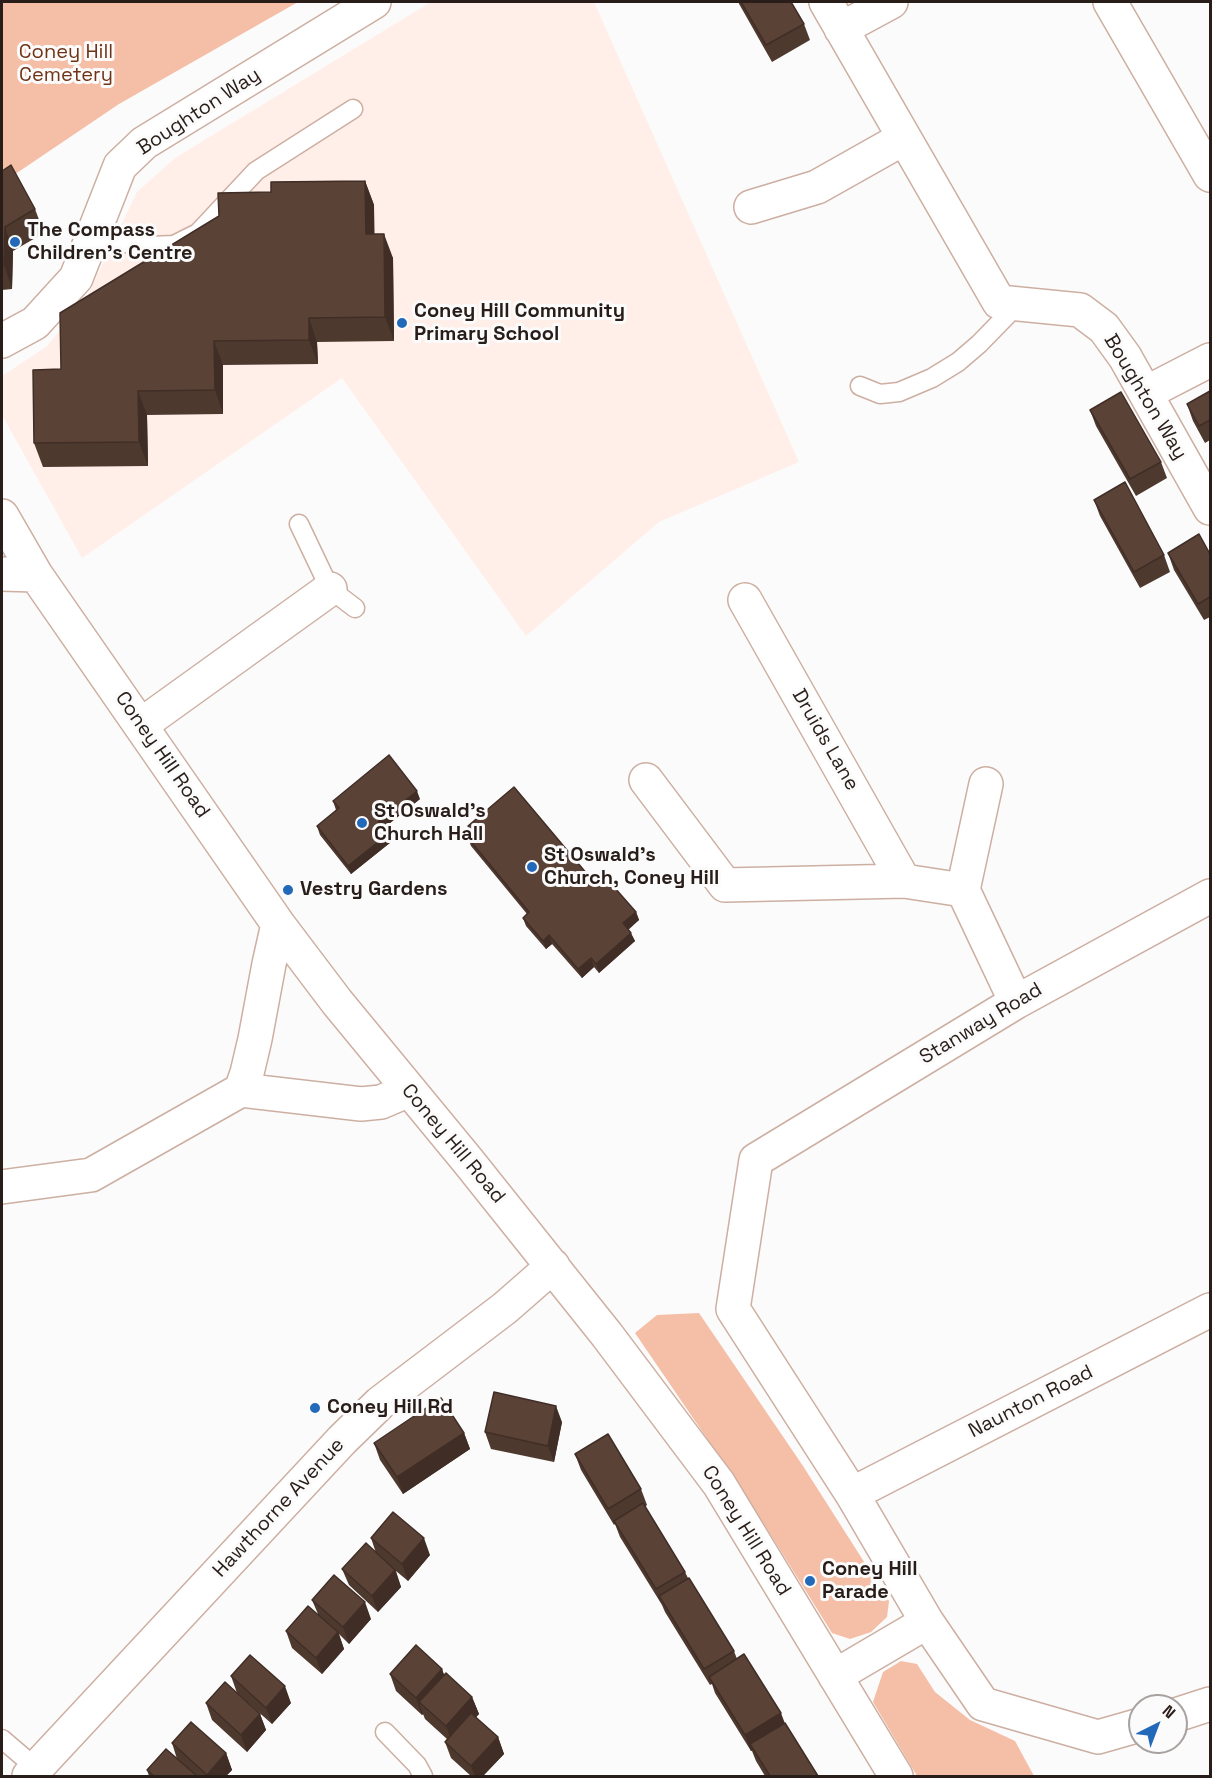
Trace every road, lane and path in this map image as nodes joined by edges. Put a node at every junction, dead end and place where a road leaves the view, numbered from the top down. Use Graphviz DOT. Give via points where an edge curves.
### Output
graph roads {
  1 [pos="374,2"];
  2 [pos="891,2"];
  3 [pos="1110,2"];
  4 [pos="833,15"];
  5 [pos="353,109"];
  6 [pos="904,138"];
  7 [pos="1210,175"];
  8 [pos="751,207"];
  9 [pos="93,238"];
  10 [pos="1018,304"];
  11 [pos="2,341"];
  12 [pos="1210,360"];
  13 [pos="860,386"];
  14 [pos="1146,393"];
  15 [pos="1210,508"];
  16 [pos="2,516"];
  17 [pos="299,524"];
  18 [pos="2,574"];
  19 [pos="36,574"];
  20 [pos="342,599"];
  21 [pos="745,600"];
  22 [pos="141,725"];
  23 [pos="646,780"];
  24 [pos="986,784"];
  25 [pos="904,881"];
  26 [pos="963,890"];
  27 [pos="1210,896"];
  28 [pos="278,924"];
  29 [pos="1016,1002"];
  30 [pos="241,1090"];
  31 [pos="409,1090"];
  32 [pos="2,1187"];
  33 [pos="553,1266"];
  34 [pos="1210,1310"];
  35 [pos="852,1494"];
  36 [pos="927,1622"];
  37 [pos="836,1676"];
  38 [pos="1210,1704"];
  39 [pos="1188,1711"];
  40 [pos="1128,1728"];
  41 [pos="386,1732"];
  42 [pos="2,1739"];
  43 [pos="32,1772"];
  44 [pos="423,1776"];
  45 [pos="896,1776"];
  1 -- 9 [label="street, Boughton Way" via="144,142 120,166"];
  2 -- 4 [label="street"];
  3 -- 7 [label="street"];
  4 -- 6 [label="street, Boughton Way"];
  5 -- 9 [label="lane" via="256,171 198,233 174,245 150,246"];
  6 -- 8 [label="street" via="818,187"];
  6 -- 10 [label="street, Boughton Way" via="999,302"];
  9 -- 11 [label="street, Boughton Way" via="76,278 35,324"];
  10 -- 13 [label="lane" via="979,344 932,378 899,392 880,394"];
  10 -- 14 [label="street, Boughton Way" via="1080,310 1104,328"];
  12 -- 14 [label="street"];
  14 -- 15 [label="street, Boughton Way"];
  16 -- 19 [label="street, Coney Hill Road"];
  17 -- 20 [label="lane"];
  18 -- 19 [label="street"];
  19 -- 22 [label="street, Coney Hill Road"];
  20 -- 22 [label="street"];
  21 -- 25 [label="street, Druids Lane"];
  22 -- 28 [label="street, Coney Hill Road"];
  23 -- 25 [label="street" via="725,885"];
  24 -- 26 [label="street"];
  25 -- 26 [label="street"];
  26 -- 29 [label="street"];
  27 -- 29 [label="street, Stanway Road"];
  28 -- 30 [label="street"];
  28 -- 31 [label="street, Coney Hill Road"];
  29 -- 35 [label="street, Stanway Road" via="756,1160 734,1308"];
  30 -- 31 [label="street" via="361,1104 381,1102"];
  30 -- 32 [label="street" via="91,1175"];
  31 -- 33 [label="street, Coney Hill Road"];
  33 -- 37 [label="street, Coney Hill Road" via="719,1484"];
  33 -- 43 [label="street, Hawthorne Avenue" via="505,1308 380,1403"];
  34 -- 35 [label="street, Naunton Road"];
  35 -- 36 [label="street"];
  36 -- 37 [label="street"];
  36 -- 40 [label="street" via="983,1704 1098,1737"];
  37 -- 45 [label="street, Coney Hill Road"];
  38 -- 39 [label="street"];
  41 -- 44 [label="lane"];
  42 -- 43 [label="lane"];
}
